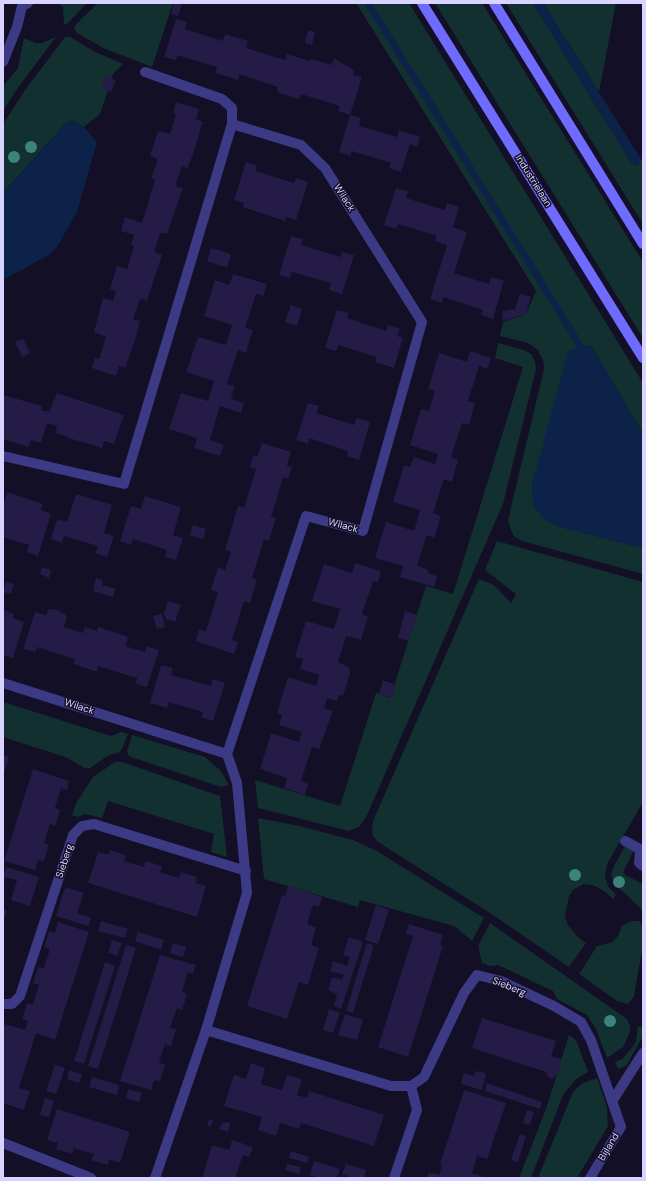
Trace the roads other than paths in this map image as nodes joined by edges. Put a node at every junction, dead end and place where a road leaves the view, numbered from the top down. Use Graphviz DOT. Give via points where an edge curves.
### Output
graph roads {
  1 [pos="422,3"];
  2 [pos="494,3"];
  3 [pos="23,4"];
  4 [pos="3,62"];
  5 [pos="145,72"];
  6 [pos="232,124"];
  7 [pos="643,244"];
  8 [pos="643,358"];
  9 [pos="3,456"];
  10 [pos="3,683"];
  11 [pos="226,754"];
  12 [pos="625,841"];
  13 [pos="643,866"];
  14 [pos="246,872"];
  15 [pos="3,1004"];
  16 [pos="206,1030"];
  17 [pos="643,1053"];
  18 [pos="411,1086"];
  19 [pos="613,1100"];
  20 [pos="3,1143"];
  21 [pos="91,1178"];
  22 [pos="156,1178"];
  23 [pos="394,1178"];
  24 [pos="590,1178"];
  1 -- 8 [label="main road, Industrielaan"];
  2 -- 7 [label="main road"];
  3 -- 4 [label="street"];
  5 -- 6 [label="street" via="222,99 232,108"];
  6 -- 9 [label="street" via="124,484"];
  6 -- 11 [label="street, Wilack" via="301,146 324,168 422,322 363,531 306,516"];
  10 -- 11 [label="street, Wilack"];
  11 -- 14 [label="street" via="237,783"];
  12 -- 13 [label="street" via="640,849 639,863"];
  14 -- 15 [label="street, Sieberg" via="94,824 82,826 73,835 20,996 12,1004"];
  14 -- 16 [label="street" via="247,893"];
  16 -- 18 [label="street" via="391,1086"];
  16 -- 22 [label="street"];
  17 -- 19 [label="street"];
  18 -- 19 [label="street, Sieberg" via="424,1077 464,992 477,976 501,981 581,1022 591,1040"];
  18 -- 23 [label="street" via="417,1110"];
  19 -- 24 [label="street, Bijland" via="621,1126"];
  20 -- 21 [label="street"];
}
